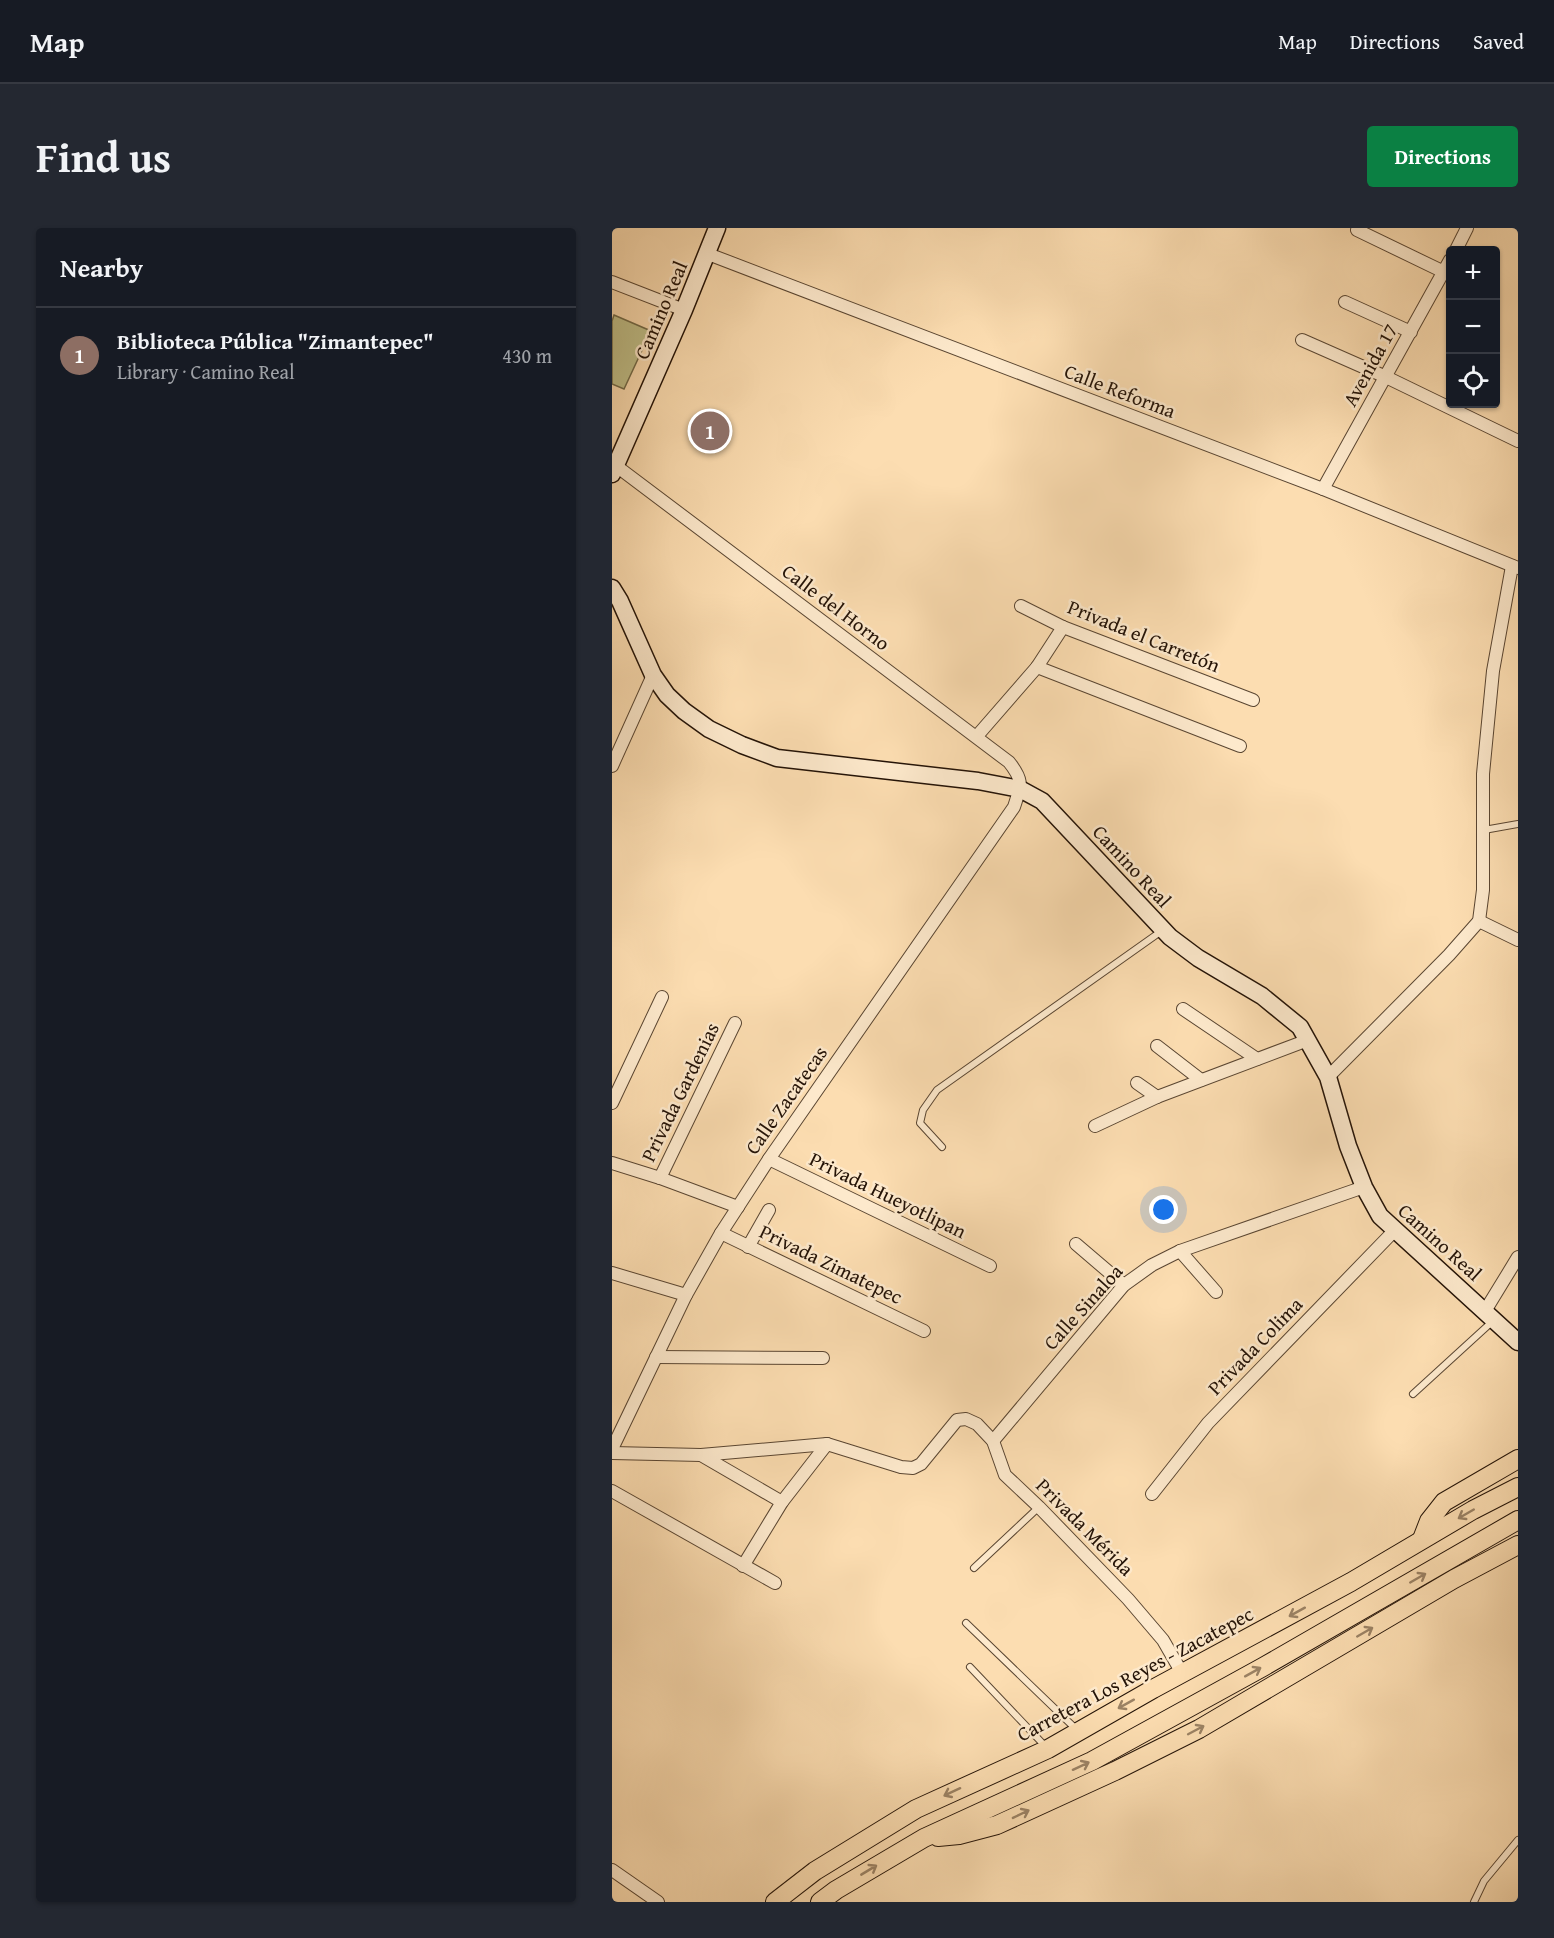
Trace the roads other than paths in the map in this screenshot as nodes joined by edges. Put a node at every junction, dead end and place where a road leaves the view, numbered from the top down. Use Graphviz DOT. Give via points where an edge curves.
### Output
graph roads {
  1 [pos="717,228"];
  2 [pos="1467,228"];
  3 [pos="1357,230"];
  4 [pos="1458,246"];
  5 [pos="708,254"];
  6 [pos="1446,268"];
  7 [pos="1444,272"];
  8 [pos="612,282"];
  9 [pos="1345,302"];
  10 [pos="684,310"];
  11 [pos="1412,332"];
  12 [pos="1302,340"];
  13 [pos="1386,377"];
  14 [pos="1518,441"];
  15 [pos="614,469"];
  16 [pos="1323,489"];
  17 [pos="1515,567"];
  18 [pos="612,588"];
  19 [pos="1021,606"];
  20 [pos="1064,627"];
  21 [pos="1037,667"];
  22 [pos="653,675"];
  23 [pos="1253,700"];
  24 [pos="977,736"];
  25 [pos="1240,746"];
  26 [pos="616,748"];
  27 [pos="612,766"];
  28 [pos="1020,789"];
  29 [pos="1518,824"];
  30 [pos="1484,830"];
  31 [pos="1479,921"];
  32 [pos="1163,930"];
  33 [pos="1518,940"];
  34 [pos="662,997"];
  35 [pos="1183,1009"];
  36 [pos="735,1023"];
  37 [pos="1308,1040"];
  38 [pos="1157,1046"];
  39 [pos="1257,1059"];
  40 [pos="1328,1077"];
  41 [pos="1202,1080"];
  42 [pos="1137,1083"];
  43 [pos="1157,1097"];
  44 [pos="612,1103"];
  45 [pos="1095,1126"];
  46 [pos="942,1147"];
  47 [pos="769,1159"];
  48 [pos="612,1164"];
  49 [pos="660,1178"];
  50 [pos="1364,1187"];
  51 [pos="738,1207"];
  52 [pos="769,1210"];
  53 [pos="1394,1231"];
  54 [pos="721,1233"];
  55 [pos="1076,1244"];
  56 [pos="748,1246"];
  57 [pos="1180,1251"];
  58 [pos="1518,1257"];
  59 [pos="990,1266"];
  60 [pos="612,1273"];
  61 [pos="1124,1285"];
  62 [pos="1216,1292"];
  63 [pos="686,1295"];
  64 [pos="1490,1315"];
  65 [pos="924,1331"];
  66 [pos="1518,1341"];
  67 [pos="656,1357"];
  68 [pos="823,1358"];
  69 [pos="1413,1394"];
  70 [pos="615,1435"];
  71 [pos="993,1442"];
  72 [pos="827,1443"];
  73 [pos="612,1451"];
  74 [pos="700,1455"];
  75 [pos="1518,1459"];
  76 [pos="1518,1487"];
  77 [pos="612,1491"];
  78 [pos="1152,1494"];
  79 [pos="782,1502"];
  80 [pos="1039,1507"];
  81 [pos="1518,1520"];
  82 [pos="1422,1539"];
  83 [pos="1518,1545"];
  84 [pos="744,1566"];
  85 [pos="974,1568"];
  86 [pos="775,1583"];
  87 [pos="966,1623"];
  88 [pos="970,1666"];
  89 [pos="1182,1673"];
  90 [pos="1078,1731"];
  91 [pos="1048,1749"];
  92 [pos="924,1838"];
  93 [pos="1518,1840"];
  94 [pos="612,1870"];
  95 [pos="658,1902"];
  96 [pos="775,1902"];
  97 [pos="820,1902"];
  98 [pos="1474,1902"];
  1 -- 5 [label="main road, Camino Real"];
  2 -- 4 [label="street"];
  3 -- 7 [label="street"];
  5 -- 10 [label="main road, Camino Real"];
  5 -- 16 [label="street, Calle Reforma"];
  6 -- 7 [label="street, Avenida 17"];
  7 -- 11 [label="street, Avenida 17"];
  8 -- 10 [label="street"];
  9 -- 11 [label="street"];
  10 -- 15 [label="main road, Camino Real"];
  11 -- 13 [label="street, Avenida 17"];
  12 -- 13 [label="street"];
  13 -- 14 [label="street"];
  13 -- 16 [label="street, Avenida 17"];
  15 -- 24 [label="street, Calle del Horno"];
  16 -- 17 [label="street, Calle Reforma"];
  17 -- 30 [label="street" via="1494,671 1483,774"];
  18 -- 22 [label="main road, Camino Real"];
  19 -- 20 [label="street, Privada el Carretón"];
  20 -- 21 [label="street"];
  20 -- 23 [label="street, Privada el Carretón"];
  21 -- 24 [label="street"];
  21 -- 25 [label="street"];
  22 -- 26 [label="street"];
  22 -- 28 [label="main road, Camino Real" via="667,695 709,729 777,758"];
  24 -- 28 [label="street, Calle del Horno" via="1009,762 1019,775"];
  26 -- 27 [label="street"];
  28 -- 32 [label="main road, Camino Real" via="1042,801"];
  28 -- 47 [label="street, Calle Zacatecas" via="1014,807"];
  29 -- 30 [label="lane"];
  30 -- 31 [label="street"];
  31 -- 33 [label="street"];
  31 -- 40 [label="street"];
  32 -- 37 [label="main road, Camino Real" via="1198,958 1262,996 1300,1027"];
  32 -- 46 [label="lane" via="937,1090 923,1110 920,1123"];
  34 -- 44 [label="street"];
  35 -- 39 [label="street"];
  36 -- 49 [label="street, Privada Gardenias"];
  37 -- 39 [label="street"];
  37 -- 40 [label="main road, Camino Real"];
  38 -- 41 [label="street"];
  39 -- 41 [label="street"];
  40 -- 50 [label="main road, Camino Real"];
  41 -- 43 [label="street"];
  42 -- 43 [label="street"];
  43 -- 45 [label="street"];
  47 -- 51 [label="street, Calle Zacatecas"];
  47 -- 59 [label="street, Privada Hueyotlipan"];
  48 -- 49 [label="street"];
  49 -- 51 [label="street"];
  50 -- 53 [label="main road, Camino Real" via="1380,1216"];
  50 -- 57 [label="street, Calle Sinaloa"];
  51 -- 54 [label="street, Calle Zacatecas"];
  52 -- 56 [label="street"];
  53 -- 64 [label="main road, Camino Real"];
  53 -- 78 [label="street, Privada Colima" via="1208,1423"];
  54 -- 56 [label="street, Privada Zimatepec"];
  54 -- 63 [label="street, Calle Zacatecas"];
  55 -- 61 [label="street"];
  56 -- 65 [label="street, Privada Zimatepec"];
  57 -- 61 [label="street, Calle Sinaloa"];
  57 -- 62 [label="street"];
  58 -- 64 [label="street"];
  60 -- 63 [label="street"];
  61 -- 71 [label="street, Calle Sinaloa"];
  63 -- 67 [label="street, Calle Zacatecas"];
  64 -- 66 [label="main road, Camino Real"];
  64 -- 69 [label="lane"];
  67 -- 68 [label="street"];
  67 -- 70 [label="street, Calle Zacatecas"];
  70 -- 73 [label="street, Calle Zacatecas"];
  71 -- 72 [label="street, Privada Mérida" via="977,1424 957,1420 921,1464 913,1468"];
  71 -- 80 [label="street, Privada Mérida" via="1005,1475"];
  72 -- 74 [label="street"];
  72 -- 79 [label="street"];
  73 -- 74 [label="street"];
  74 -- 79 [label="street"];
  75 -- 82 [label="main road" via="1444,1502 1429,1521"];
  76 -- 82 [label="main road, Carretera Los Reyes - Zacatepec, one-way"];
  77 -- 84 [label="street"];
  79 -- 84 [label="street"];
  80 -- 85 [label="lane"];
  80 -- 89 [label="street, Privada Mérida" via="1128,1599 1163,1640"];
  92 -- 81 [label="main road, one-way" via="1092,1761"];
  82 -- 89 [label="main road, Carretera Los Reyes - Zacatepec, one-way"];
  92 -- 83 [label="main road, one-way" via="959,1835 997,1825 1125,1766 1199,1729"];
  84 -- 86 [label="street"];
  87 -- 90 [label="lane"];
  88 -- 91 [label="lane"];
  89 -- 90 [label="main road, Carretera Los Reyes - Zacatepec, one-way"];
  90 -- 91 [label="main road, Carretera Los Reyes - Zacatepec"];
  91 -- 96 [label="main road, Carretera Los Reyes - Zacatepec, one-way" via="916,1809 815,1871"];
  97 -- 92 [label="main road, one-way"];
  93 -- 98 [label="lane" via="1484,1881"];
  94 -- 95 [label="street"];
}
